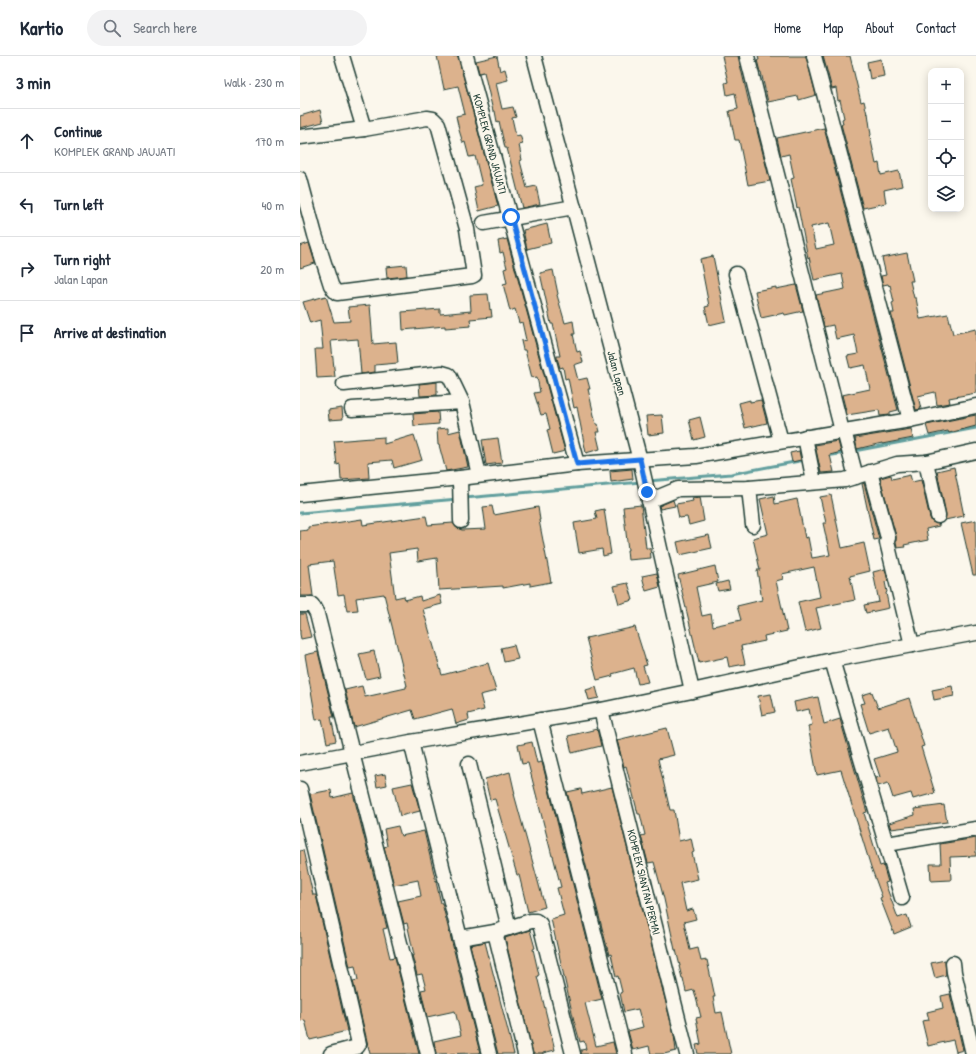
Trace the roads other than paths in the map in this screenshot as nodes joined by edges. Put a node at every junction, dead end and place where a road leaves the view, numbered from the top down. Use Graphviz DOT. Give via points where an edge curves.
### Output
graph roads {
  1 [pos="342,56"];
  2 [pos="466,56"];
  3 [pos="534,56"];
  4 [pos="746,56"];
  5 [pos="814,56"];
  6 [pos="364,129"];
  7 [pos="300,137"];
  8 [pos="300,179"];
  9 [pos="574,207"];
  10 [pos="511,217"];
  11 [pos="484,223"];
  12 [pos="736,274"];
  13 [pos="344,384"];
  14 [pos="462,402"];
  15 [pos="976,406"];
  16 [pos="352,409"];
  17 [pos="910,420"];
  18 [pos="843,431"];
  19 [pos="805,437"];
  20 [pos="781,442"];
  21 [pos="976,451"];
  22 [pos="640,462"];
  23 [pos="926,462"];
  24 [pos="577,464"];
  25 [pos="870,472"];
  26 [pos="855,473"];
  27 [pos="479,475"];
  28 [pos="814,480"];
  29 [pos="460,483"];
  30 [pos="749,488"];
  31 [pos="300,494"];
  32 [pos="648,497"];
  33 [pos="461,515"];
  34 [pos="938,516"];
  35 [pos="753,525"];
  36 [pos="300,605"];
  37 [pos="976,633"];
  38 [pos="912,645"];
  39 [pos="832,660"];
  40 [pos="692,691"];
  41 [pos="601,710"];
  42 [pos="540,720"];
  43 [pos="411,742"];
  44 [pos="352,753"];
  45 [pos="300,763"];
  46 [pos="469,764"];
  47 [pos="300,789"];
  48 [pos="976,829"];
  49 [pos="886,844"];
  50 [pos="902,898"];
  51 [pos="509,928"];
  52 [pos="495,932"];
  53 [pos="460,938"];
  54 [pos="953,964"];
  55 [pos="331,1054"];
  56 [pos="428,1054"];
  57 [pos="489,1054"];
  58 [pos="525,1054"];
  59 [pos="573,1054"];
  60 [pos="624,1054"];
  61 [pos="687,1054"];
  62 [pos="973,1054"];
  1 -- 6 [label="street"];
  2 -- 10 [label="street, KOMPLEK GRAND JAUJATI"];
  3 -- 9 [label="street, Jalan Lapan"];
  4 -- 18 [label="street"];
  5 -- 17 [label="street"];
  6 -- 7 [label="street"];
  6 -- 8 [label="street" via="427,118 438,124 467,229 474,271 472,276 337,293 315,236"];
  9 -- 10 [label="street"];
  9 -- 22 [label="street, Jalan Lapan"];
  10 -- 11 [label="street"];
  10 -- 24 [label="street, KOMPLEK GRAND JAUJATI"];
  12 -- 20 [label="street"];
  13 -- 14 [label="street" via="442,372 449,375"];
  14 -- 16 [label="street"];
  14 -- 27 [label="street"];
  15 -- 17 [label="street"];
  17 -- 18 [label="street"];
  18 -- 19 [label="street"];
  18 -- 26 [label="street"];
  19 -- 20 [label="street"];
  19 -- 28 [label="street"];
  20 -- 22 [label="street"];
  21 -- 23 [label="street"];
  22 -- 24 [label="street"];
  22 -- 32 [label="street, Jalan Lapan"];
  23 -- 25 [label="street" via="897,464"];
  23 -- 34 [label="street"];
  24 -- 27 [label="street"];
  25 -- 26 [label="street"];
  25 -- 38 [label="street"];
  26 -- 28 [label="street" via="845,480"];
  27 -- 29 [label="street"];
  28 -- 30 [label="street"];
  29 -- 31 [label="street"];
  29 -- 33 [label="street"];
  30 -- 32 [label="street" via="678,489"];
  30 -- 35 [label="street"];
  32 -- 40 [label="street, Jalan Lapan"];
  36 -- 44 [label="street" via="312,605 317,614"];
  37 -- 38 [label="street"];
  38 -- 39 [label="street"];
  39 -- 40 [label="street"];
  39 -- 49 [label="street"];
  40 -- 41 [label="street"];
  41 -- 42 [label="street"];
  41 -- 61 [label="street, KOMPLEK SIANTAN PERMAI"];
  42 -- 43 [label="street"];
  42 -- 60 [label="street"];
  43 -- 44 [label="street"];
  43 -- 53 [label="street"];
  44 -- 45 [label="street"];
  44 -- 56 [label="street"];
  46 -- 51 [label="street"];
  47 -- 55 [label="street" via="359,1044 357,1047"];
  48 -- 49 [label="street"];
  49 -- 50 [label="street"];
  51 -- 52 [label="street"];
  51 -- 59 [label="street" via="531,921 540,924"];
  52 -- 53 [label="street"];
  52 -- 58 [label="street"];
  53 -- 57 [label="street"];
  54 -- 62 [label="street"];
}
